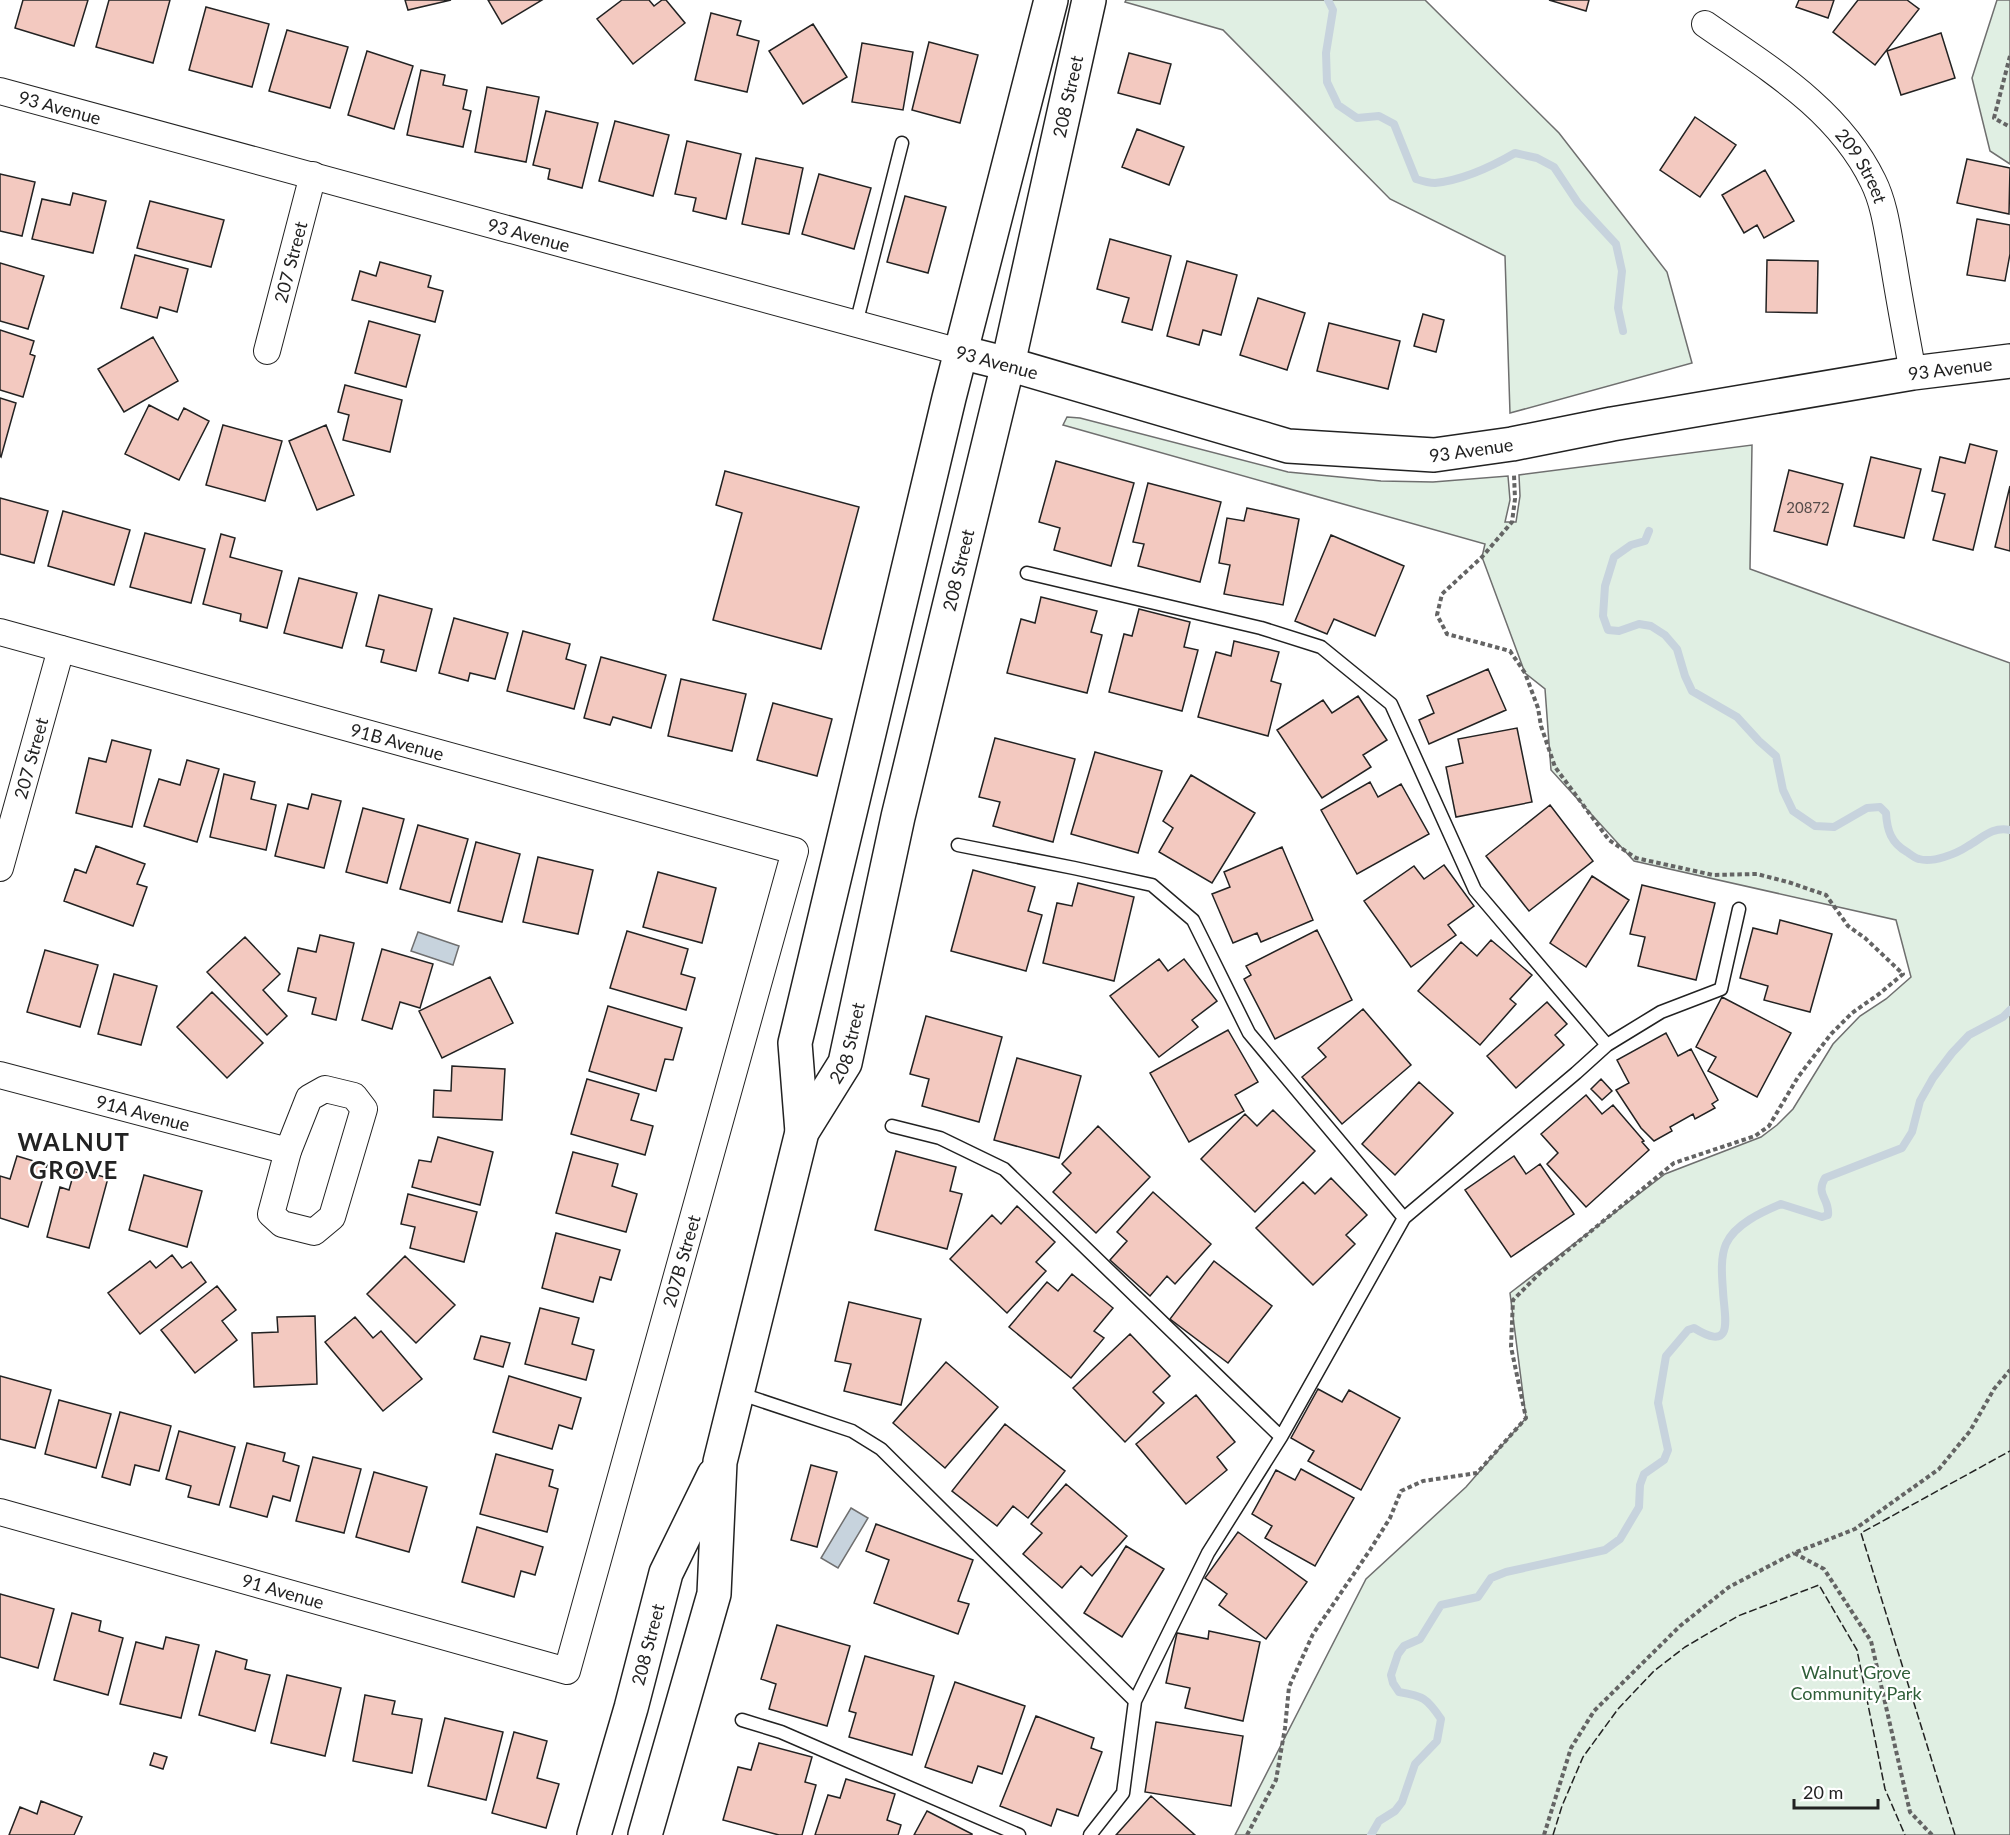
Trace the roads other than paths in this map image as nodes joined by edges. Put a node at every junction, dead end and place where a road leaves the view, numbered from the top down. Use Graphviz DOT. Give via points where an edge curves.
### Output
graph roads {
  1 [pos="1051,0"];
  2 [pos="1089,0"];
  3 [pos="1705,24"];
  4 [pos="0,91"];
  5 [pos="902,143"];
  6 [pos="313,175"];
  7 [pos="856,324"];
  8 [pos="267,351"];
  9 [pos="960,352"];
  10 [pos="2010,361"];
  11 [pos="1008,364"];
  12 [pos="1913,373"];
  13 [pos="1027,573"];
  14 [pos="0,632"];
  15 [pos="61,648"];
  16 [pos="958,845"];
  17 [pos="795,851"];
  18 [pos="0,868"];
  19 [pos="1739,909"];
  20 [pos="1607,1045"];
  21 [pos="0,1075"];
  22 [pos="892,1126"];
  23 [pos="802,1132"];
  24 [pos="288,1151"];
  25 [pos="1404,1218"];
  26 [pos="737,1393"];
  27 [pos="1281,1437"];
  28 [pos="720,1462"];
  29 [pos="0,1512"];
  30 [pos="567,1671"];
  31 [pos="1135,1701"];
  32 [pos="742,1720"];
  33 [pos="594,1835"];
  34 [pos="645,1835"];
  35 [pos="1019,1835"];
  36 [pos="1090,1835"];
  1 -- 9 [label="main road, 208 Street"];
  2 -- 11 [label="main road, 208 Street"];
  3 -- 12 [label="street, 209 Street" via="1804,95 1854,148 1874,182 1886,219"];
  4 -- 6 [label="street, 93 Avenue"];
  5 -- 7 [label="lane"];
  6 -- 7 [label="street, 93 Avenue"];
  6 -- 8 [label="street, 207 Street"];
  7 -- 9 [label="street, 93 Avenue"];
  9 -- 11 [label="main road, 93 Avenue"];
  9 -- 23 [label="main road, 208 Street" via="795,1043"];
  10 -- 12 [label="main road, 93 Avenue"];
  11 -- 12 [label="main road, 93 Avenue" via="1288,446 1434,455"];
  11 -- 23 [label="main road, 208 Street" via="898,817 845,1063"];
  13 -- 20 [label="lane" via="1262,628 1321,647 1391,704 1475,890"];
  14 -- 15 [label="street, 91B Avenue"];
  15 -- 17 [label="street, 91B Avenue"];
  15 -- 18 [label="street, 207 Street"];
  16 -- 25 [label="lane" via="1152,885 1193,920 1249,1033"];
  17 -- 30 [label="street, 207B Street"];
  19 -- 20 [label="lane" via="1721,990 1661,1012"];
  20 -- 25 [label="lane"];
  21 -- 24 [label="street, 91A Avenue"];
  22 -- 27 [label="lane" via="940,1138 1004,1169"];
  23 -- 26 [label="main road, 208 Street"];
  24 -- 24 [label="street" via="271,1214 282,1224 314,1232 332,1217 364,1109 354,1096 325,1089 309,1098"];
  25 -- 27 [label="lane"];
  26 -- 28 [label="main road, 208 Street"];
  26 -- 31 [label="lane" via="852,1431 881,1449"];
  27 -- 31 [label="lane" via="1208,1553"];
  28 -- 33 [label="main road, 208 Street" via="666,1573"];
  28 -- 34 [label="main road, 208 Street" via="714,1594"];
  29 -- 30 [label="street, 91 Avenue"];
  31 -- 36 [label="lane" via="1123,1793"];
  32 -- 35 [label="lane" via="781,1732"];
}
